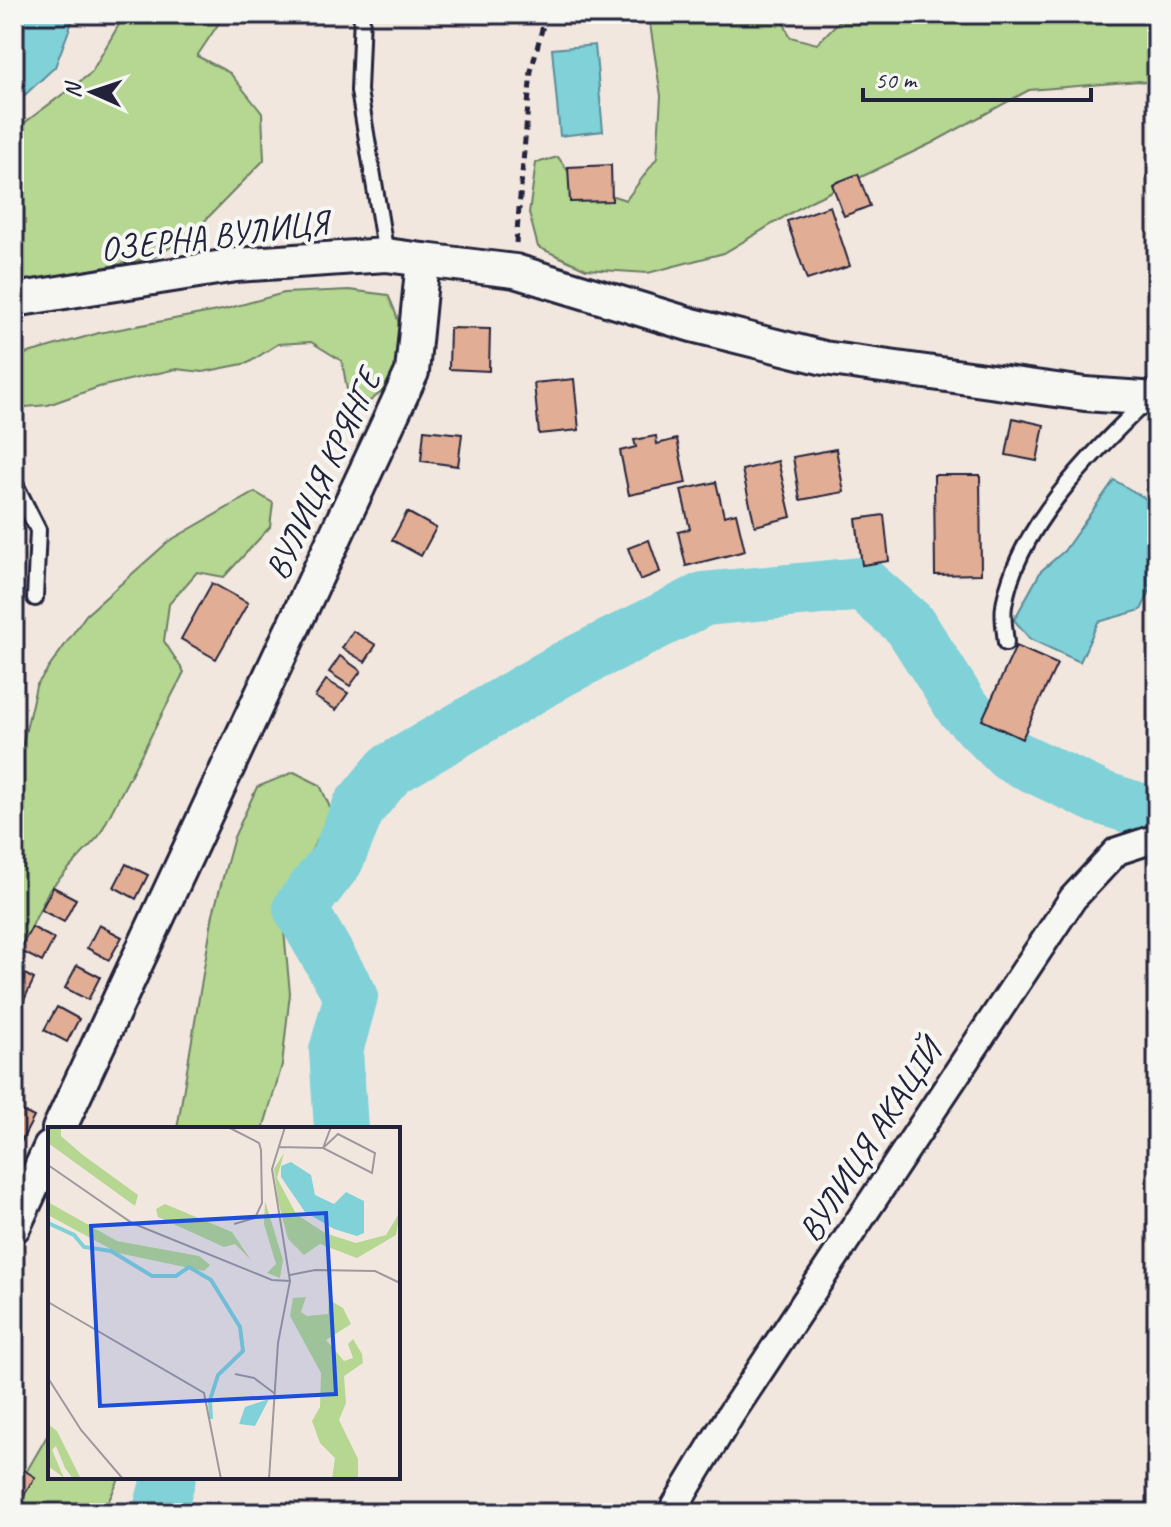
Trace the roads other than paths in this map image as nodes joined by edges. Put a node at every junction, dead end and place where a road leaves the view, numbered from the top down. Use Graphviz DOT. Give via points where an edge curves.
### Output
graph roads {
  1 [pos="362,14"];
  2 [pos="386,255"];
  3 [pos="423,260"];
  4 [pos="14,300"];
  5 [pos="1153,399"];
  6 [pos="14,482"];
  7 [pos="35,598"];
  8 [pos="1006,643"];
  9 [pos="1157,838"];
  10 [pos="60,1127"];
  11 [pos="48,1152"];
  12 [pos="14,1226"];
  13 [pos="671,1513"];
  1 -- 2 [label="lane" via="359,91"];
  2 -- 3 [label="street, ОЗЕРНА ВУЛИЦЯ"];
  2 -- 4 [label="street, ОЗЕРНА ВУЛИЦЯ" via="236,265"];
  3 -- 5 [label="street" via="515,271 692,325 824,358"];
  3 -- 10 [label="street, ВУЛИЦЯ КРЯНГЕ" via="412,372"];
  5 -- 8 [label="lane" via="1070,479 1036,526 1003,607"];
  6 -- 7 [label="lane" via="38,530"];
  9 -- 13 [label="street, ВУЛИЦЯ АКАЦІЙ" via="1117,851 1073,898"];
  11 -- 12 [label="street"];
}
